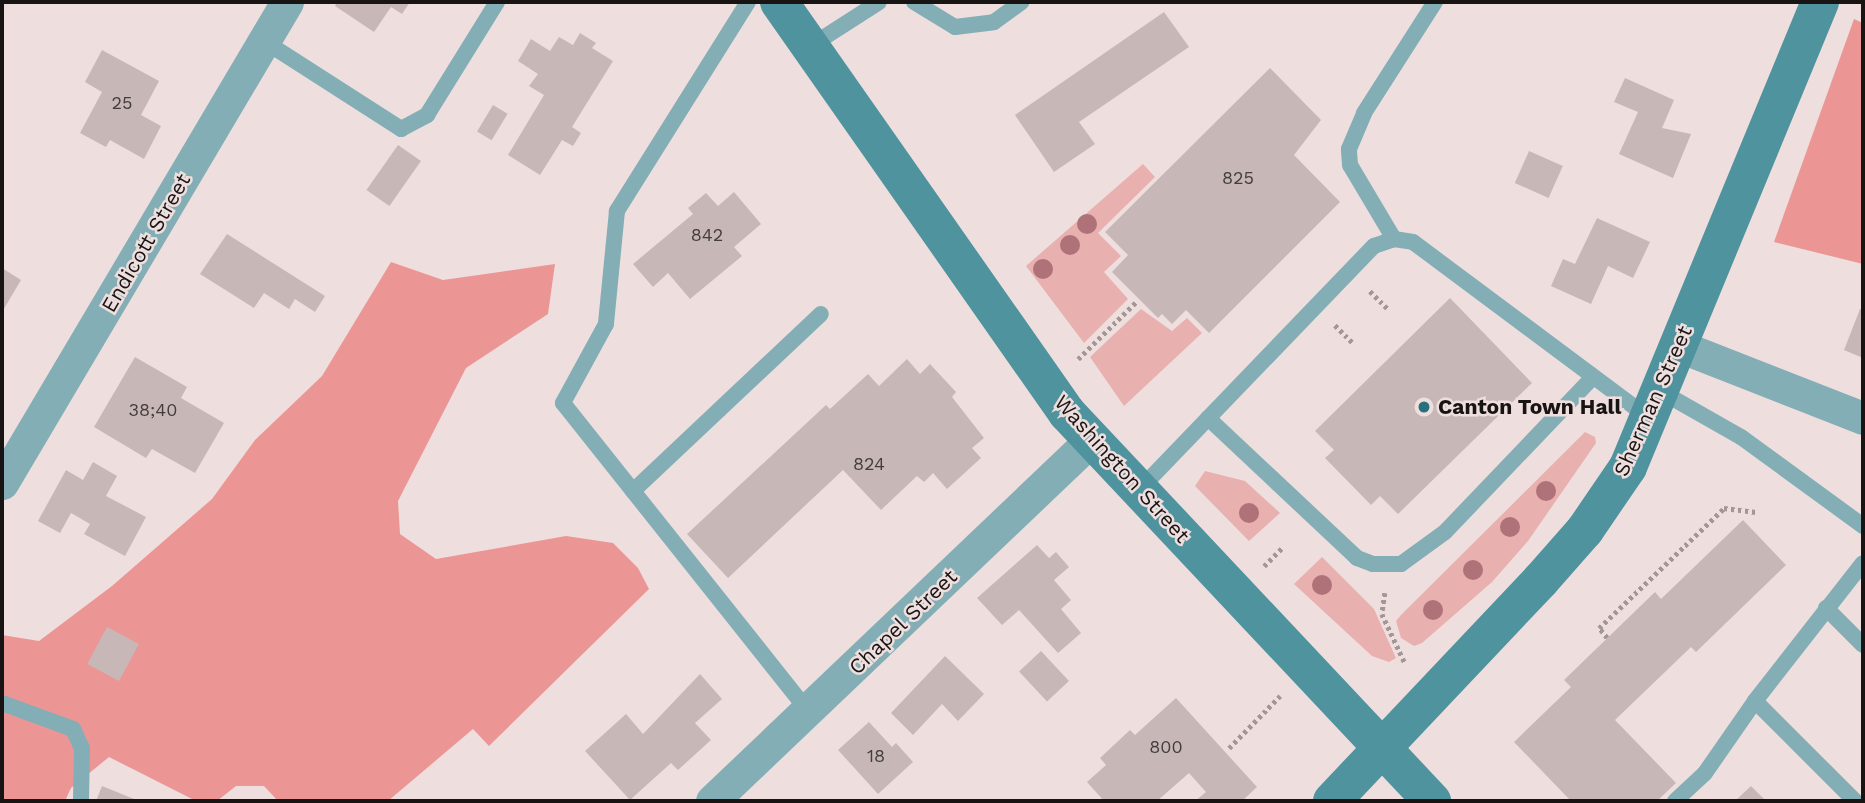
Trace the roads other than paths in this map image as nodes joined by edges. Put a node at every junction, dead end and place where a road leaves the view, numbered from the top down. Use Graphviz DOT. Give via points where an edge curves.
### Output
graph roads {
  1 [pos="287,2"];
  2 [pos="498,2"];
  3 [pos="748,2"];
  4 [pos="779,2"];
  5 [pos="879,2"];
  6 [pos="914,2"];
  7 [pos="1022,2"];
  8 [pos="1435,2"];
  9 [pos="1820,2"];
  10 [pos="264,41"];
  11 [pos="809,47"];
  12 [pos="1394,239"];
  13 [pos="821,314"];
  14 [pos="1679,346"];
  15 [pos="1593,377"];
  16 [pos="1655,405"];
  17 [pos="1208,418"];
  18 [pos="1863,418"];
  19 [pos="1091,440"];
  20 [pos="2,483"];
  21 [pos="1139,490"];
  22 [pos="633,491"];
  23 [pos="1863,526"];
  24 [pos="1863,563"];
  25 [pos="1826,608"];
  26 [pos="1863,645"];
  27 [pos="1755,701"];
  28 [pos="2,703"];
  29 [pos="810,712"];
  30 [pos="1385,750"];
  31 [pos="81,801"];
  32 [pos="712,801"];
  33 [pos="1332,801"];
  34 [pos="1432,801"];
  35 [pos="1675,801"];
  36 [pos="1854,801"];
  1 -- 10 [label="street, Endicott Street"];
  2 -- 10 [label="lane" via="427,115 401,129"];
  3 -- 22 [label="lane" via="617,211 606,324 563,403"];
  4 -- 11 [label="main road, Washington Street"];
  5 -- 11 [label="lane"];
  6 -- 7 [label="lane" via="955,27 994,22"];
  8 -- 12 [label="lane" via="1364,113 1349,149 1350,165"];
  9 -- 14 [label="main road, Sherman Street"];
  10 -- 20 [label="street, Endicott Street"];
  11 -- 19 [label="main road, Washington Street" via="1059,402"];
  12 -- 15 [label="lane" via="1413,242"];
  12 -- 17 [label="lane" via="1374,246"];
  13 -- 22 [label="lane"];
  14 -- 16 [label="main road, Sherman Street"];
  14 -- 18 [label="street"];
  15 -- 16 [label="lane"];
  15 -- 17 [label="lane" via="1445,532 1401,564 1382,565 1357,558"];
  16 -- 23 [label="lane" via="1741,437"];
  16 -- 30 [label="main road, Sherman Street" via="1628,467 1585,530"];
  17 -- 21 [label="lane"];
  19 -- 21 [label="main road, Washington Street"];
  19 -- 29 [label="street, Chapel Street"];
  21 -- 30 [label="main road, Washington Street"];
  22 -- 29 [label="lane"];
  24 -- 25 [label="lane"];
  25 -- 26 [label="lane"];
  25 -- 27 [label="lane"];
  27 -- 35 [label="lane" via="1705,773"];
  27 -- 36 [label="lane"];
  28 -- 31 [label="lane" via="73,729 82,748"];
  29 -- 32 [label="street, Chapel Street"];
  30 -- 33 [label="main road, Sherman Street"];
  30 -- 34 [label="main road, Washington Street"];
}
